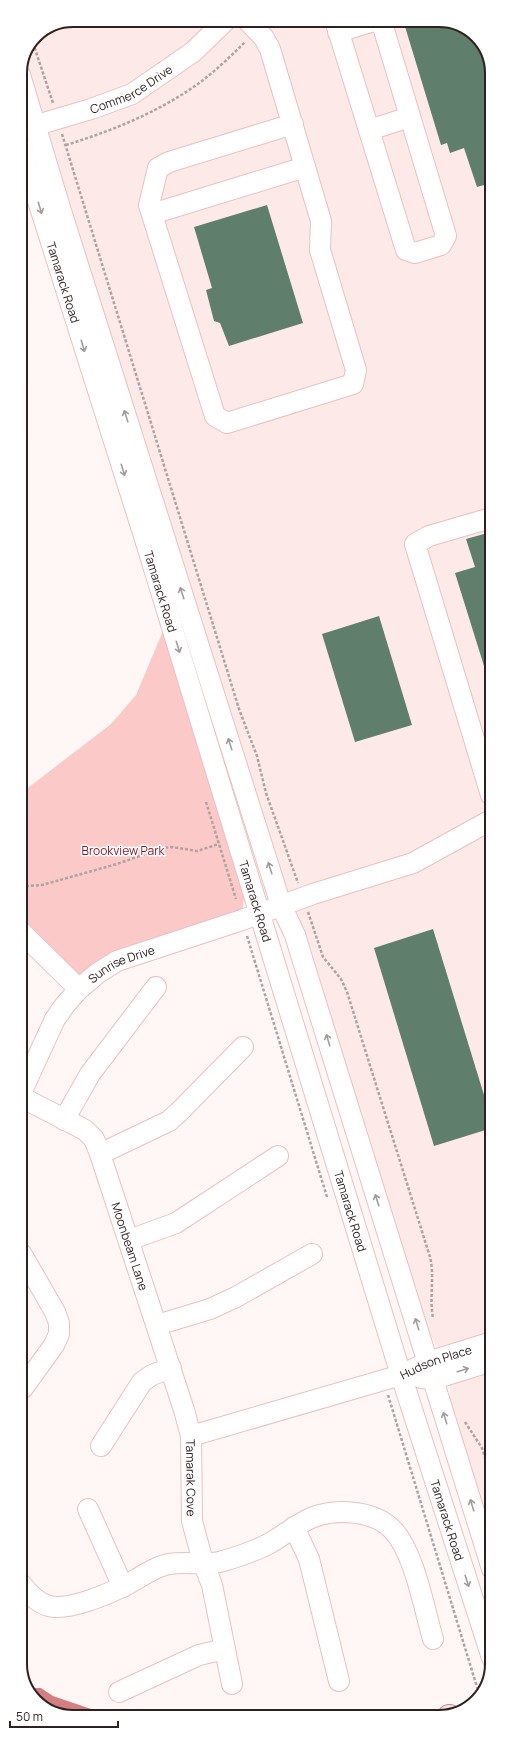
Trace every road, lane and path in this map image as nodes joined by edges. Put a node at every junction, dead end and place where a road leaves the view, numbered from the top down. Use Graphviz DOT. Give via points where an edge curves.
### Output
graph roads {
  1 [pos="219,27"];
  2 [pos="250,27"];
  3 [pos="254,27"];
  4 [pos="337,27"];
  5 [pos="383,27"];
  6 [pos="35,48"];
  7 [pos="410,117"];
  8 [pos="57,118"];
  9 [pos="293,124"];
  10 [pos="28,128"];
  11 [pos="369,130"];
  12 [pos="66,145"];
  13 [pos="27,166"];
  14 [pos="305,167"];
  15 [pos="152,214"];
  16 [pos="485,520"];
  17 [pos="485,775"];
  18 [pos="485,823"];
  19 [pos="219,844"];
  20 [pos="298,883"];
  21 [pos="27,886"];
  22 [pos="281,905"];
  23 [pos="259,913"];
  24 [pos="312,926"];
  25 [pos="247,937"];
  26 [pos="27,938"];
  27 [pos="156,987"];
  28 [pos="79,989"];
  29 [pos="243,1046"];
  30 [pos="27,1080"];
  31 [pos="27,1100"];
  32 [pos="64,1120"];
  33 [pos="100,1154"];
  34 [pos="278,1156"];
  35 [pos="329,1204"];
  36 [pos="129,1240"];
  37 [pos="312,1254"];
  38 [pos="27,1263"];
  39 [pos="157,1324"];
  40 [pos="434,1324"];
  41 [pos="485,1345"];
  42 [pos="485,1362"];
  43 [pos="171,1368"];
  44 [pos="431,1370"];
  45 [pos="401,1375"];
  46 [pos="27,1382"];
  47 [pos="392,1408"];
  48 [pos="463,1416"];
  49 [pos="191,1436"];
  50 [pos="101,1446"];
  51 [pos="485,1457"];
  52 [pos="88,1509"];
  53 [pos="294,1527"];
  54 [pos="485,1546"];
  55 [pos="203,1562"];
  56 [pos="123,1587"];
  57 [pos="27,1590"];
  58 [pos="485,1636"];
  59 [pos="433,1638"];
  60 [pos="225,1649"];
  61 [pos="338,1680"];
  62 [pos="232,1684"];
  63 [pos="479,1688"];
  64 [pos="119,1692"];
  1 -- 8 [label="street, Commerce Drive" via="193,52 132,94"];
  2 -- 12 [label="path" via="219,67 188,91 128,123"];
  3 -- 9 [label="street" via="270,49"];
  4 -- 11 [label="street"];
  5 -- 7 [label="street"];
  6 -- 8 [label="path"];
  7 -- 11 [label="street"];
  7 -- 11 [label="street" via="446,236 441,245 414,253 406,250"];
  8 -- 10 [label="street, Commerce Drive"];
  8 -- 12 [label="path"];
  9 -- 14 [label="street"];
  9 -- 15 [label="street" via="169,162 158,168 149,205"];
  22 -- 10 [label="street, Tamarack Road, one-way"];
  12 -- 20 [label="path" via="239,709"];
  13 -- 23 [label="street, Tamarack Road, one-way" via="144,536"];
  14 -- 15 [label="street"];
  14 -- 15 [label="street" via="321,221 320,250 356,370 353,384 227,423 215,416"];
  16 -- 17 [label="street" via="429,536 415,544"];
  18 -- 22 [label="street, Sunrise Drive" via="413,863"];
  19 -- 21 [label="path" via="197,851 172,846 162,848 117,864 56,881"];
  22 -- 23 [label="street, Sunrise Drive"];
  44 -- 22 [label="street, Tamarack Road, one-way" via="295,935"];
  23 -- 28 [label="street, Sunrise Drive" via="118,961"];
  23 -- 45 [label="street, Tamarack Road"];
  24 -- 40 [label="path" via="323,957 341,979 347,992 430,1257"];
  25 -- 35 [label="path"];
  26 -- 28 [label="street"];
  27 -- 32 [label="street" via="90,1074"];
  28 -- 30 [label="street, Sunrise Drive" via="55,1019"];
  29 -- 33 [label="street" via="169,1121"];
  31 -- 32 [label="street, Moonbeam Lane"];
  32 -- 33 [label="street, Moonbeam Lane" via="85,1130 94,1139"];
  33 -- 36 [label="street, Moonbeam Lane"];
  34 -- 36 [label="street" via="176,1223"];
  36 -- 39 [label="street, Moonbeam Lane"];
  37 -- 39 [label="street" via="210,1309"];
  38 -- 46 [label="street" via="55,1312 59,1334"];
  39 -- 43 [label="street, Moonbeam Lane"];
  41 -- 44 [label="street, Hudson Place"];
  44 -- 42 [label="street, Hudson Place, one-way"];
  43 -- 49 [label="street, Moonbeam Lane"];
  43 -- 50 [label="street" via="142,1382"];
  44 -- 45 [label="street, Hudson Place"];
  54 -- 44 [label="street, Tamarack Road, one-way"];
  45 -- 49 [label="street, Tamarak Cove"];
  45 -- 58 [label="street, Tamarack Road, one-way"];
  47 -- 63 [label="path"];
  48 -- 51 [label="path"];
  49 -- 55 [label="street, Tamarak Cove" via="192,1521"];
  52 -- 56 [label="street"];
  53 -- 55 [label="street" via="258,1548 218,1562"];
  53 -- 59 [label="street" via="313,1518 333,1513 354,1513 373,1518 391,1528 402,1541 408,1554"];
  53 -- 61 [label="street" via="309,1559"];
  55 -- 56 [label="street" via="182,1562 159,1567"];
  55 -- 60 [label="street, Tamarak Cove" via="212,1585"];
  56 -- 57 [label="street" via="76,1605 62,1607 48,1606"];
  60 -- 62 [label="street, Tamarak Cove"];
  60 -- 64 [label="street" via="199,1655"];
}
